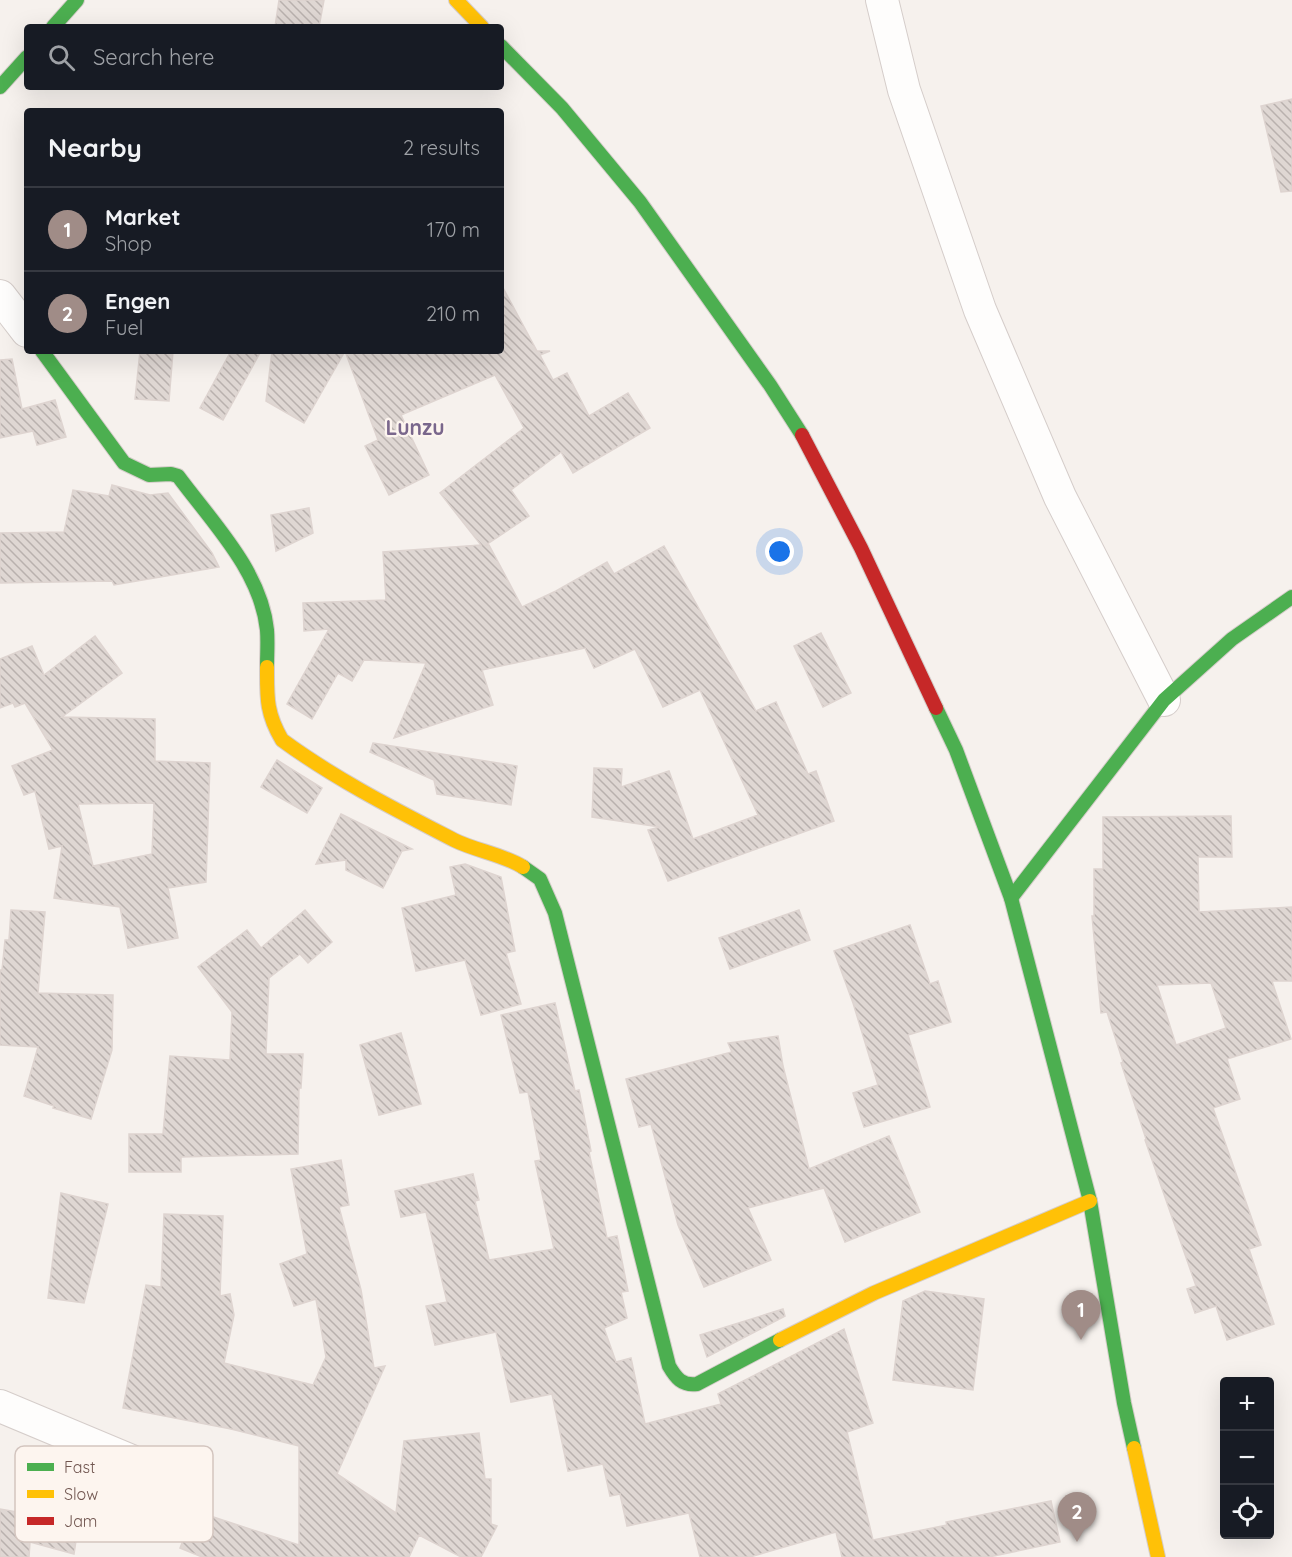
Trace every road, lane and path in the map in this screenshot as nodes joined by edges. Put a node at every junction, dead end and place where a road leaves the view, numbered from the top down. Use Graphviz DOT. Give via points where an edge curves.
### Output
graph roads {
  1 [pos="78,0"];
  2 [pos="456,0"];
  3 [pos="882,0"];
  4 [pos="57,24"];
  5 [pos="479,24"];
  6 [pos="504,49"];
  7 [pos="24,60"];
  8 [pos="0,87"];
  9 [pos="0,296"];
  10 [pos="24,327"];
  11 [pos="44,354"];
  12 [pos="1292,597"];
  13 [pos="1164,700"];
  14 [pos="1011,898"];
  15 [pos="1090,1201"];
  16 [pos="0,1406"];
  17 [pos="96,1446"];
  18 [pos="1158,1557"];
  1 -- 4 [label="main road"];
  2 -- 5 [label="main road"];
  3 -- 13 [label="street" via="904,90 980,310 1060,497"];
  6 -- 14 [label="main road" via="562,108 640,202 802,435 861,548 956,750"];
  7 -- 8 [label="main road"];
  9 -- 10 [label="street"];
  11 -- 15 [label="main road" via="124,463 152,476 178,476 248,569 267,629 267,704 282,740 353,785 457,841 513,861 540,879 555,913 669,1366 676,1380 689,1386 697,1384 874,1293"];
  12 -- 13 [label="main road" via="1232,639"];
  13 -- 14 [label="main road"];
  14 -- 15 [label="main road"];
  15 -- 18 [label="main road" via="1124,1403"];
  16 -- 17 [label="street"];
}
